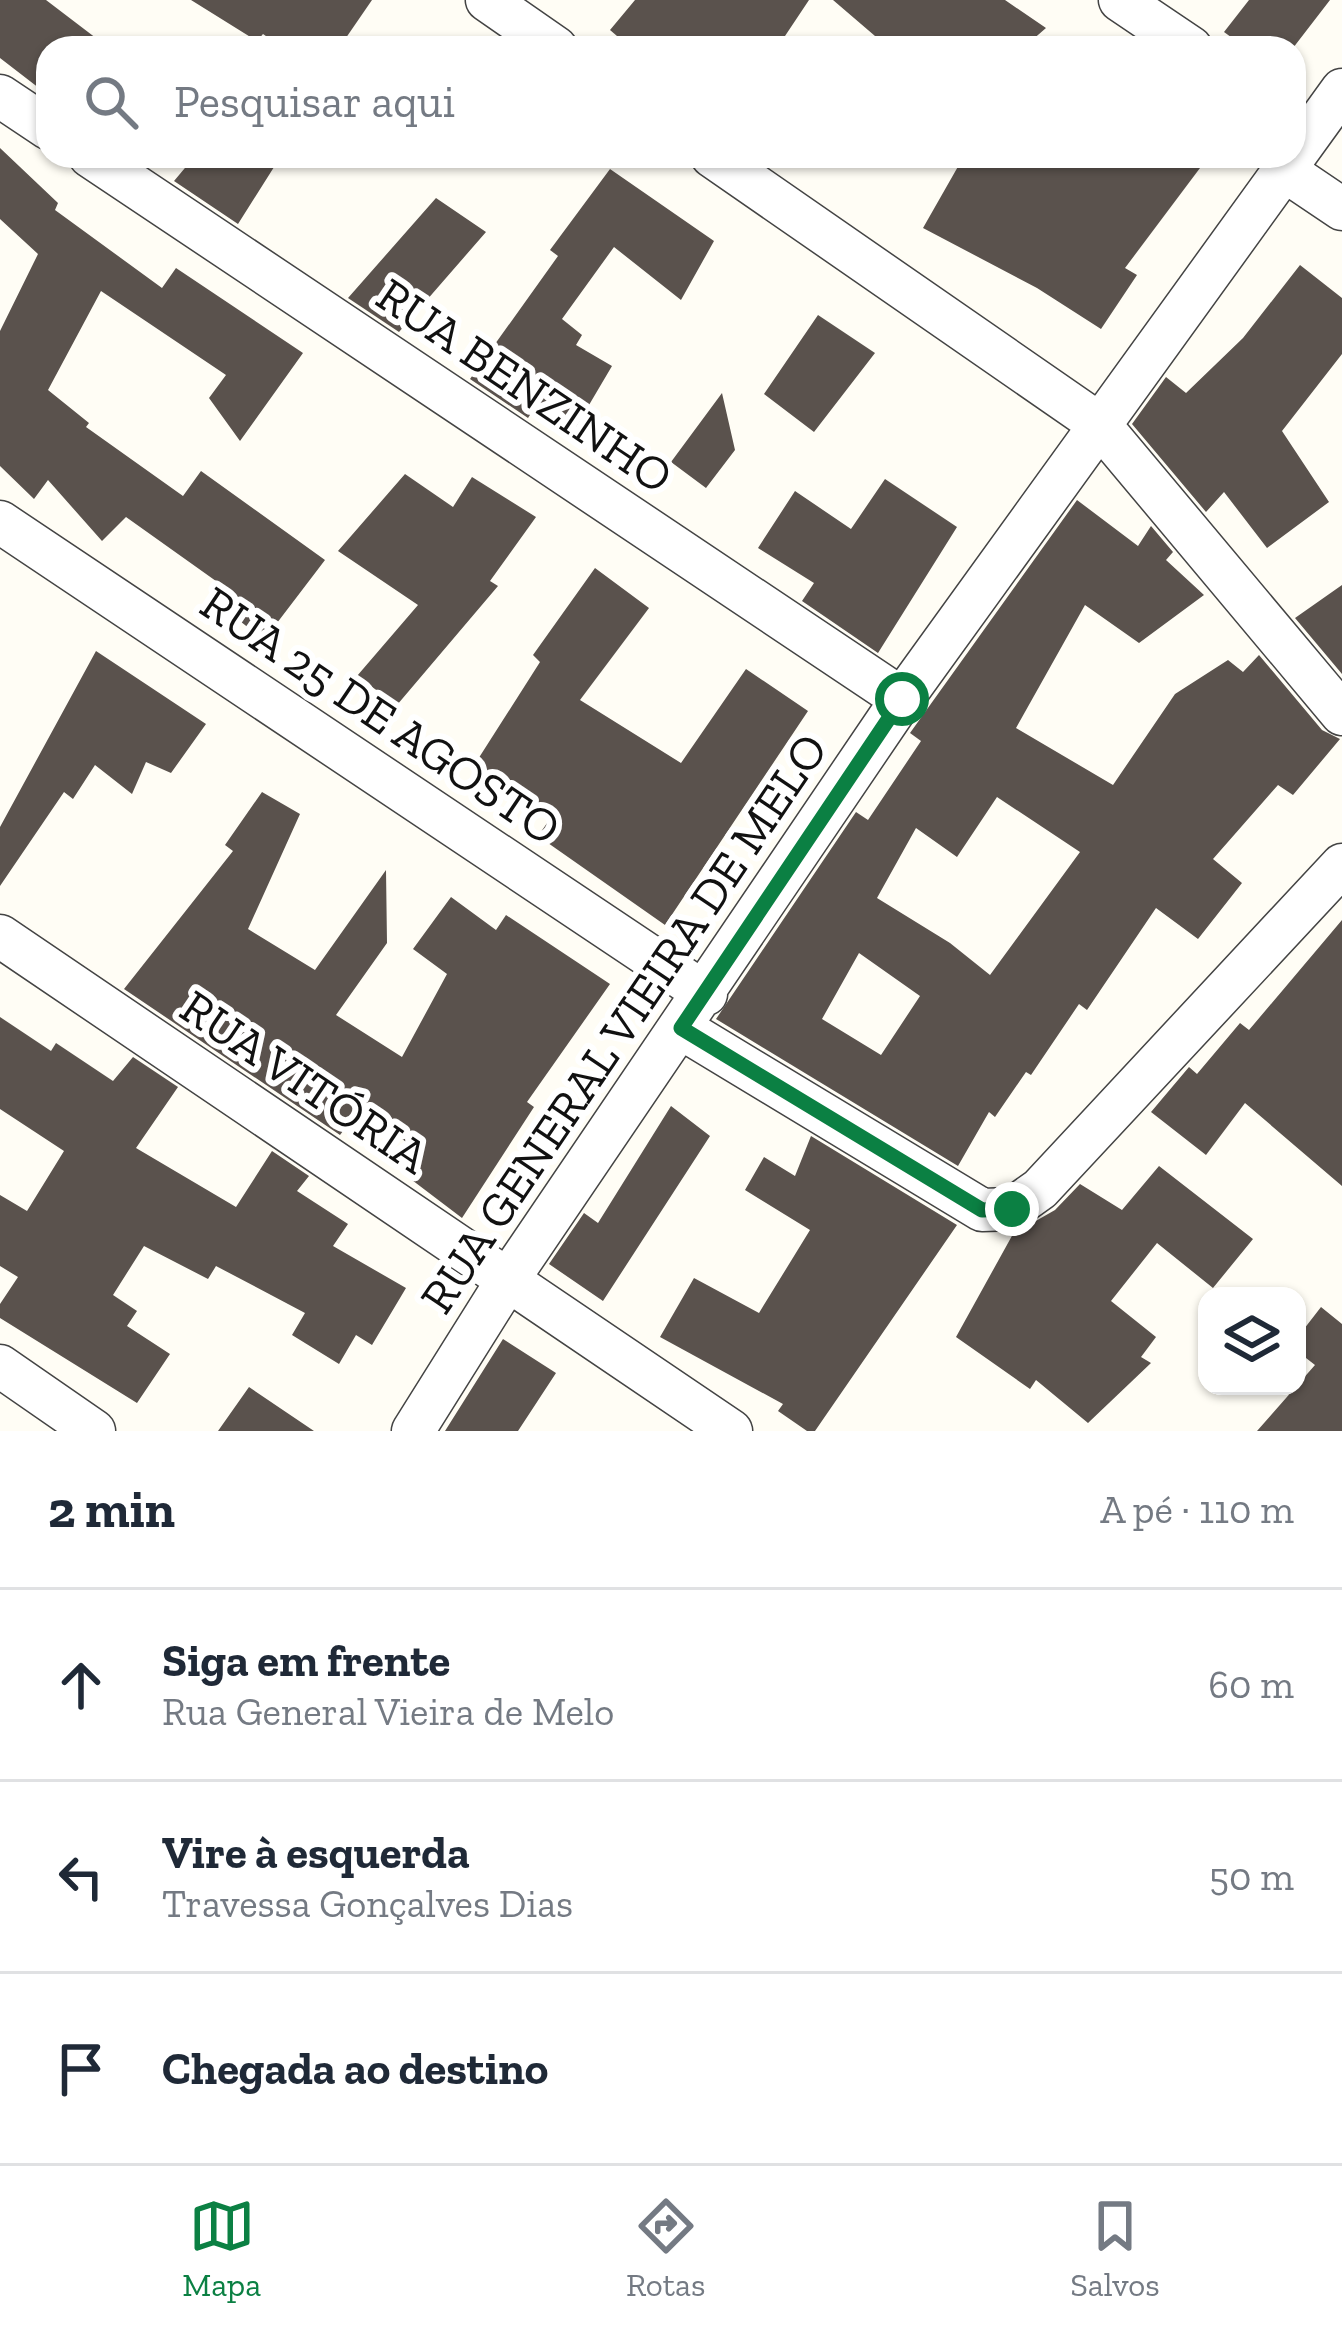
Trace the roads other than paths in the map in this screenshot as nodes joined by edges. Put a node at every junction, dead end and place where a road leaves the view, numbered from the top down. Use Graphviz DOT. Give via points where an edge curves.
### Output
graph roads {
  1 [pos="487,0"];
  2 [pos="1120,0"];
  3 [pos="539,36"];
  4 [pos="1172,36"];
  5 [pos="1342,91"];
  6 [pos="0,95"];
  7 [pos="36,120"];
  8 [pos="1306,123"];
  9 [pos="109,168"];
  10 [pos="729,168"];
  11 [pos="1284,170"];
  12 [pos="1342,209"];
  13 [pos="1099,424"];
  14 [pos="0,522"];
  15 [pos="902,699"];
  16 [pos="1342,714"];
  17 [pos="1342,865"];
  18 [pos="0,936"];
  19 [pos="693,1011"];
  20 [pos="508,1281"];
  21 [pos="0,1366"];
  22 [pos="94,1431"];
  23 [pos="413,1431"];
  24 [pos="731,1431"];
  1 -- 3 [label="street"];
  2 -- 4 [label="street"];
  5 -- 8 [label="street, RUA GENERAL VIEIRA DE MELO"];
  6 -- 7 [label="street"];
  9 -- 15 [label="street, RUA BENZINHO"];
  10 -- 13 [label="street"];
  11 -- 12 [label="street"];
  11 -- 13 [label="street, RUA GENERAL VIEIRA DE MELO"];
  13 -- 15 [label="street, RUA GENERAL VIEIRA DE MELO"];
  13 -- 16 [label="street"];
  14 -- 19 [label="street, RUA 25 DE AGOSTO"];
  15 -- 19 [label="street, RUA GENERAL VIEIRA DE MELO"];
  17 -- 19 [label="street, RUA 25 DE AGOSTO" via="1040,1189 1012,1209 982,1210"];
  18 -- 20 [label="street, RUA VITÓRIA"];
  19 -- 20 [label="street, RUA GENERAL VIEIRA DE MELO"];
  20 -- 23 [label="street, RUA GENERAL VIEIRA DE MELO"];
  20 -- 24 [label="street, RUA VITÓRIA"];
  21 -- 22 [label="street"];
}
